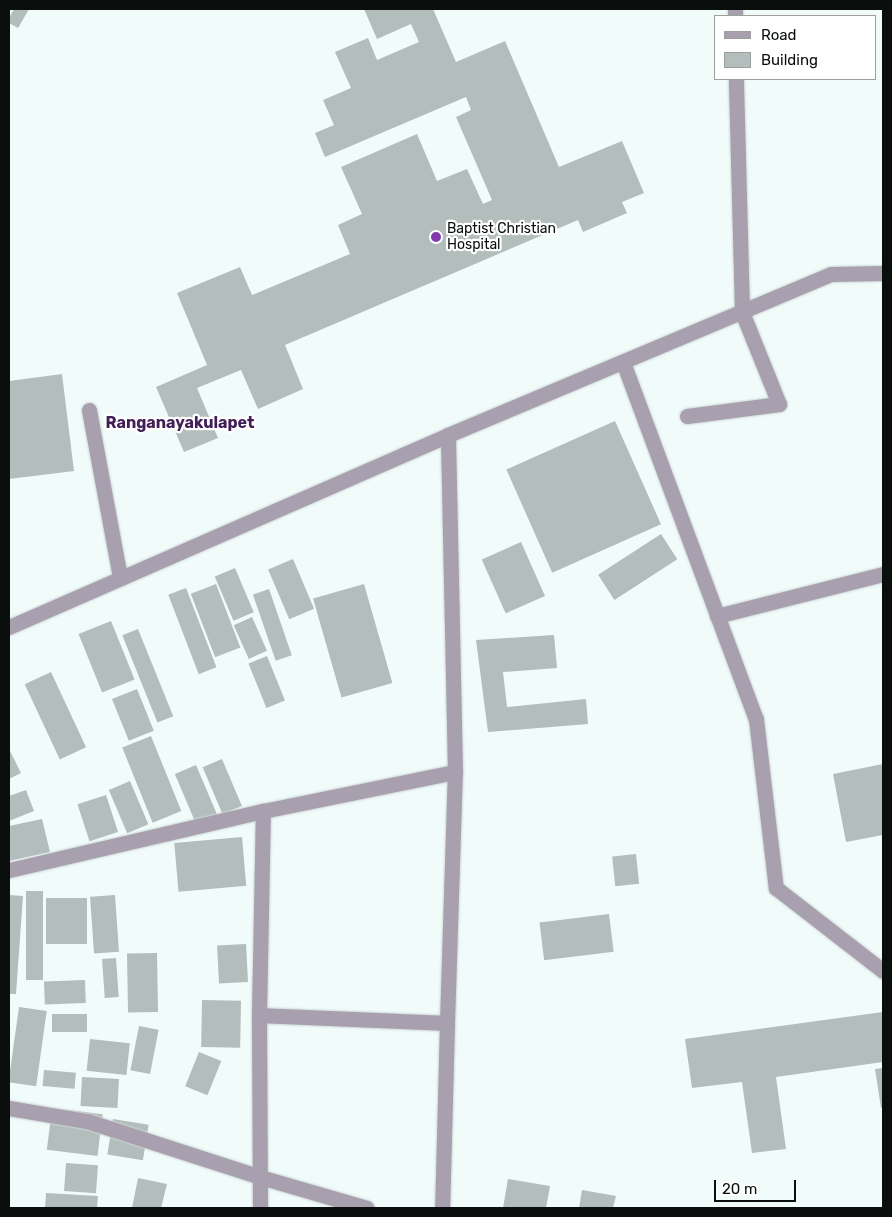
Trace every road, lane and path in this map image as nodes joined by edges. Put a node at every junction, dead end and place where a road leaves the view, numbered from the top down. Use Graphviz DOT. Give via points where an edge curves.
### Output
graph roads {
  1 [pos="736,80"];
  2 [pos="883,273"];
  3 [pos="742,312"];
  4 [pos="624,362"];
  5 [pos="89,410"];
  6 [pos="687,416"];
  7 [pos="448,435"];
  8 [pos="883,574"];
  9 [pos="120,578"];
  10 [pos="717,616"];
  11 [pos="9,626"];
  12 [pos="455,772"];
  13 [pos="262,811"];
  14 [pos="9,870"];
  15 [pos="883,971"];
  16 [pos="259,1014"];
  17 [pos="446,1023"];
  18 [pos="9,1108"];
  19 [pos="260,1177"];
  20 [pos="260,1208"];
  21 [pos="367,1208"];
  22 [pos="442,1208"];
  1 -- 3 [label="street"];
  2 -- 3 [label="street" via="831,274"];
  3 -- 4 [label="street"];
  3 -- 6 [label="street" via="779,404"];
  4 -- 7 [label="street"];
  4 -- 10 [label="street"];
  5 -- 9 [label="street"];
  7 -- 9 [label="street"];
  7 -- 12 [label="street"];
  8 -- 10 [label="street"];
  9 -- 11 [label="street"];
  10 -- 15 [label="street" via="756,719 776,888"];
  12 -- 13 [label="street"];
  12 -- 17 [label="street"];
  13 -- 14 [label="street"];
  13 -- 16 [label="street"];
  16 -- 17 [label="street"];
  16 -- 19 [label="street"];
  17 -- 22 [label="street"];
  18 -- 19 [label="street" via="87,1121"];
  19 -- 20 [label="street"];
  19 -- 21 [label="street"];
}
